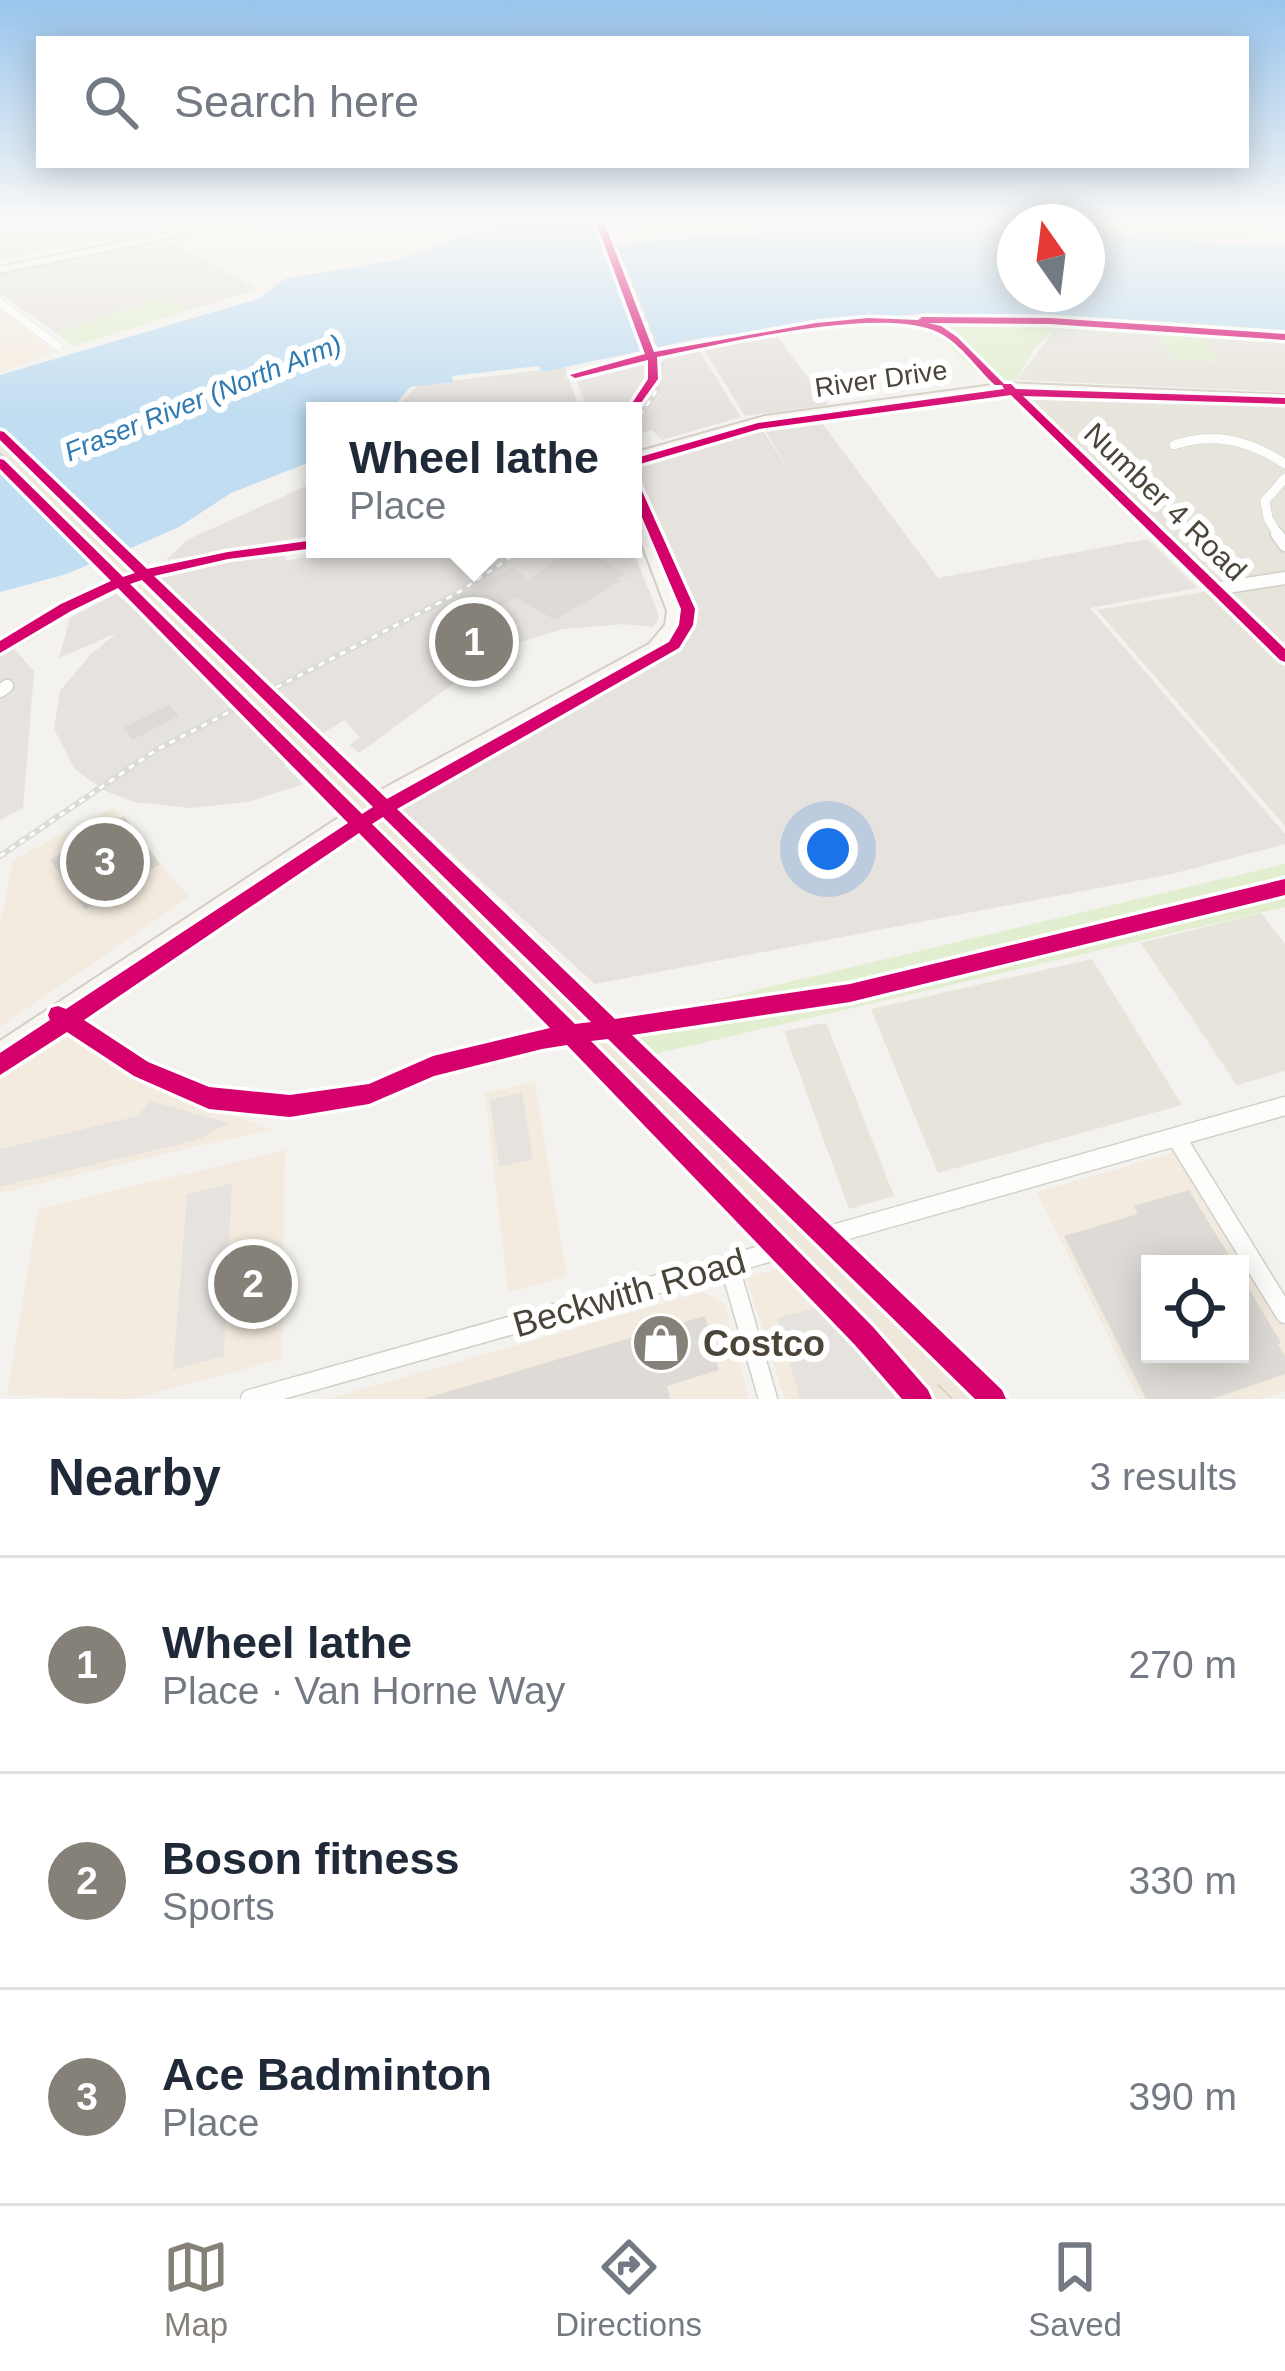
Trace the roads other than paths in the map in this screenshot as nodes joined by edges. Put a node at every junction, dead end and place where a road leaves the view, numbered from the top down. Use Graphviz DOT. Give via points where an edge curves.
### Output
graph roads {
  1 [pos="0,303"];
  2 [pos="58,346"];
  3 [pos="1006,386"];
  4 [pos="1285,398"];
  5 [pos="0,442"];
  6 [pos="1174,445"];
  7 [pos="0,453"];
  8 [pos="642,454"];
  9 [pos="1285,464"];
  10 [pos="1285,478"];
  11 [pos="642,526"];
  12 [pos="306,545"];
  13 [pos="1284,545"];
  14 [pos="1283,575"];
  15 [pos="1215,589"];
  16 [pos="0,648"];
  17 [pos="1285,657"];
  18 [pos="0,1054"];
  19 [pos="1285,1106"];
  20 [pos="1176,1137"];
  21 [pos="729,1264"];
  22 [pos="1285,1314"];
  23 [pos="935,1391"];
  24 [pos="250,1399"];
  25 [pos="768,1399"];
  26 [pos="976,1399"];
  1 -- 2 [label="street"];
  3 -- 4 [label="street, River Drive"];
  3 -- 8 [label="street, River Drive" via="765,420"];
  3 -- 15 [label="street, Number 4 Road"];
  5 -- 26 [label="highway, bridge"];
  6 -- 9 [label="street" via="1248,442"];
  7 -- 23 [label="highway, bridge"];
  10 -- 13 [label="street" via="1270,487 1263,506"];
  11 -- 18 [label="street" via="675,610 656,648 385,796"];
  12 -- 16 [label="street" via="154,572 87,596"];
  14 -- 15 [label="street"];
  15 -- 17 [label="street, Number 4 Road"];
  19 -- 20 [label="street, Beckwith Road"];
  20 -- 21 [label="street, Beckwith Road"];
  20 -- 22 [label="street"];
  21 -- 24 [label="street, Beckwith Road"];
  21 -- 25 [label="street"];
}
